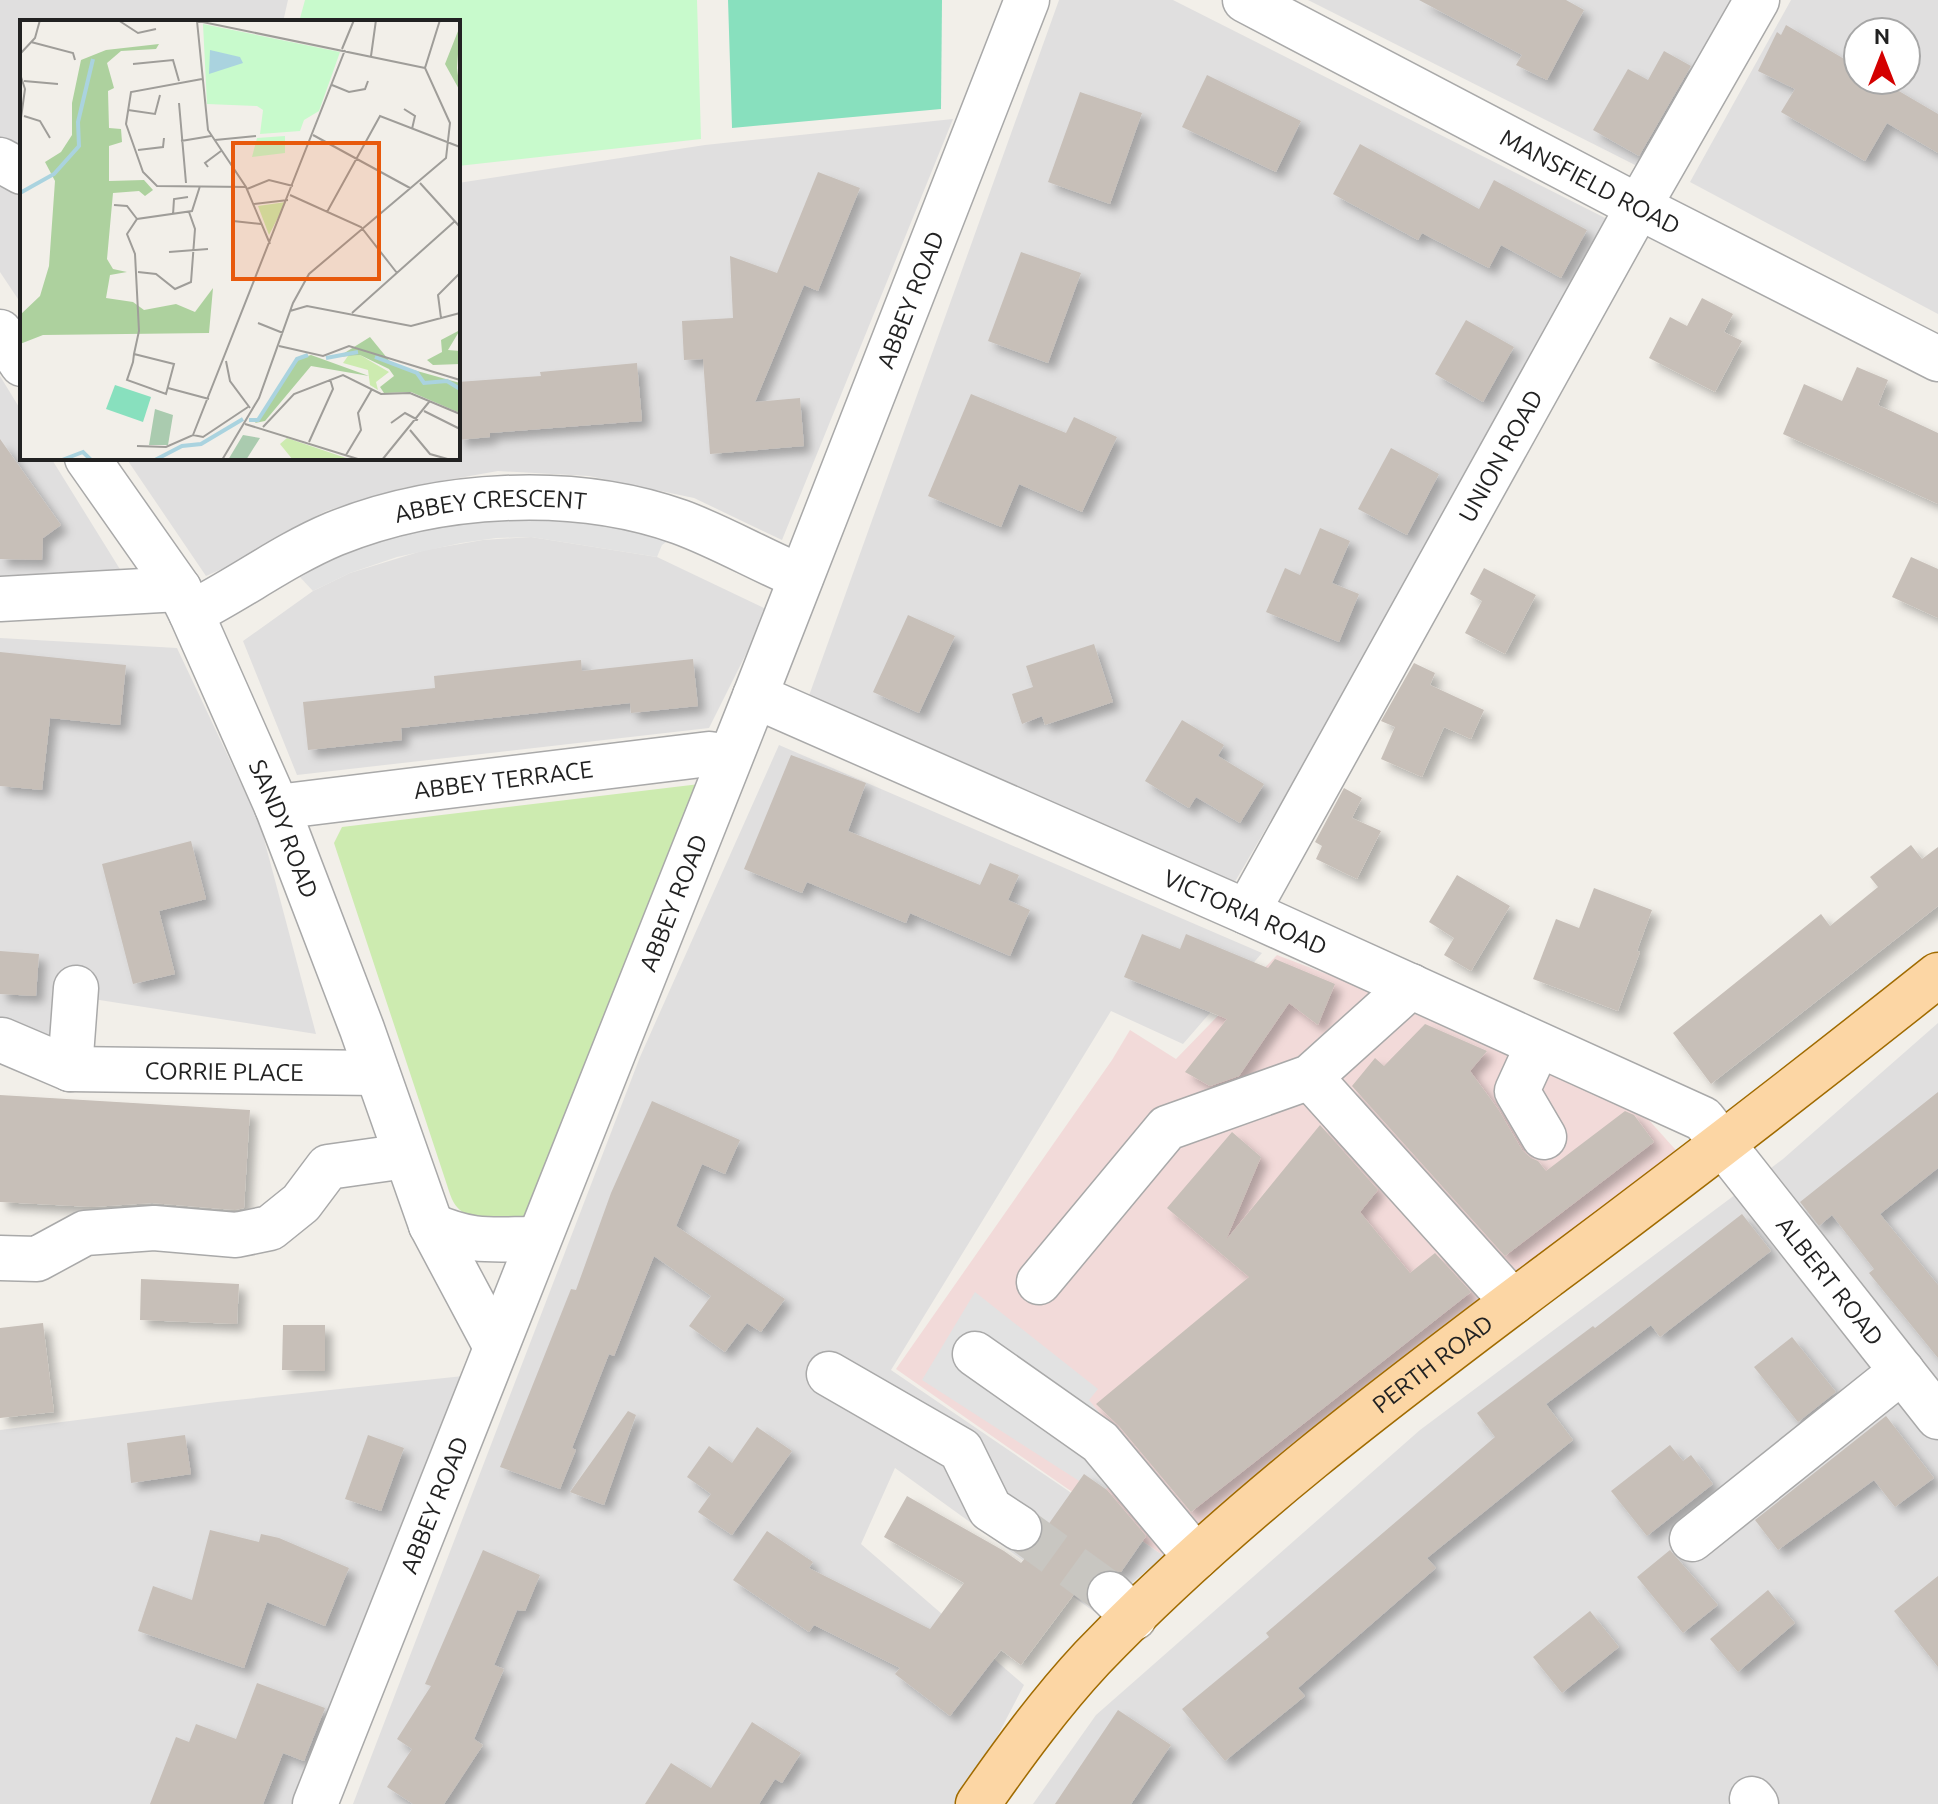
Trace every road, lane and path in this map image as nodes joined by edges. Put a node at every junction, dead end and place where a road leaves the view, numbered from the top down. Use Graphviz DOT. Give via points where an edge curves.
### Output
graph roads {
  1 [pos="1027,0"];
  2 [pos="1245,0"];
  3 [pos="1757,0"];
  4 [pos="0,160"];
  5 [pos="20,171"];
  6 [pos="1639,207"];
  7 [pos="0,332"];
  8 [pos="1938,359"];
  9 [pos="20,361"];
  10 [pos="88,460"];
  11 [pos="801,577"];
  12 [pos="0,599"];
  13 [pos="185,601"];
  14 [pos="755,696"];
  15 [pos="730,757"];
  16 [pos="277,807"];
  17 [pos="1247,912"];
  18 [pos="1938,975"];
  19 [pos="1411,986"];
  20 [pos="76,988"];
  21 [pos="2,1040"];
  22 [pos="1538,1045"];
  23 [pos="70,1069"];
  24 [pos="377,1073"];
  25 [pos="1310,1077"];
  26 [pos="1544,1137"];
  27 [pos="1725,1143"];
  28 [pos="406,1156"];
  29 [pos="431,1225"];
  30 [pos="537,1239"];
  31 [pos="0,1258"];
  32 [pos="1039,1282"];
  33 [pos="1513,1302"];
  34 [pos="496,1347"];
  35 [pos="975,1354"];
  36 [pos="1902,1371"];
  37 [pos="829,1374"];
  38 [pos="1938,1417"];
  39 [pos="1019,1528"];
  40 [pos="1692,1539"];
  41 [pos="1196,1557"];
  42 [pos="315,1804"];
  43 [pos="978,1804"];
  1 -- 11 [label="street, ABBEY ROAD"];
  2 -- 6 [label="street, MANSFIELD ROAD"];
  3 -- 6 [label="street, UNION ROAD"];
  4 -- 5 [label="street"];
  6 -- 8 [label="street, MANSFIELD ROAD"];
  6 -- 17 [label="street, UNION ROAD"];
  7 -- 9 [label="street"];
  10 -- 13 [label="street, SANDY ROAD"];
  11 -- 13 [label="street, ABBEY CRESCENT" via="679,522 633,509 560,499 483,499 400,513 331,535"];
  11 -- 14 [label="street, ABBEY ROAD"];
  12 -- 13 [label="street"];
  13 -- 16 [label="street, SANDY ROAD"];
  14 -- 15 [label="street, ABBEY ROAD"];
  14 -- 17 [label="street, VICTORIA ROAD"];
  15 -- 16 [label="street, ABBEY TERRACE" via="709,754"];
  15 -- 30 [label="street, ABBEY ROAD"];
  16 -- 24 [label="street, SANDY ROAD"];
  17 -- 19 [label="street, VICTORIA ROAD"];
  18 -- 27 [label="main road, PERTH ROAD"];
  19 -- 22 [label="street, VICTORIA ROAD"];
  19 -- 25 [label="street"];
  20 -- 23 [label="street"];
  21 -- 23 [label="street, CORRIE PLACE"];
  22 -- 26 [label="street" via="1517,1091"];
  22 -- 27 [label="street, VICTORIA ROAD" via="1703,1119"];
  23 -- 24 [label="street, CORRIE PLACE"];
  24 -- 28 [label="street, SANDY ROAD"];
  25 -- 32 [label="street" via="1167,1128"];
  25 -- 33 [label="street"];
  27 -- 33 [label="main road, PERTH ROAD"];
  27 -- 36 [label="street, ALBERT ROAD"];
  28 -- 29 [label="street, SANDY ROAD"];
  28 -- 31 [label="street" via="328,1167 301,1203 270,1228 236,1235 154,1228 85,1233 37,1259"];
  29 -- 30 [label="street" via="487,1241"];
  29 -- 34 [label="street, SANDY ROAD"];
  30 -- 34 [label="street, ABBEY ROAD"];
  33 -- 41 [label="main road, PERTH ROAD" via="1368,1410"];
  34 -- 42 [label="street, ABBEY ROAD"];
  35 -- 41 [label="street" via="1100,1442"];
  36 -- 38 [label="street, ALBERT ROAD"];
  36 -- 40 [label="street"];
  37 -- 39 [label="street" via="961,1450 990,1509"];
  41 -- 43 [label="main road, PERTH ROAD" via="1122,1606 1091,1659"];
}
